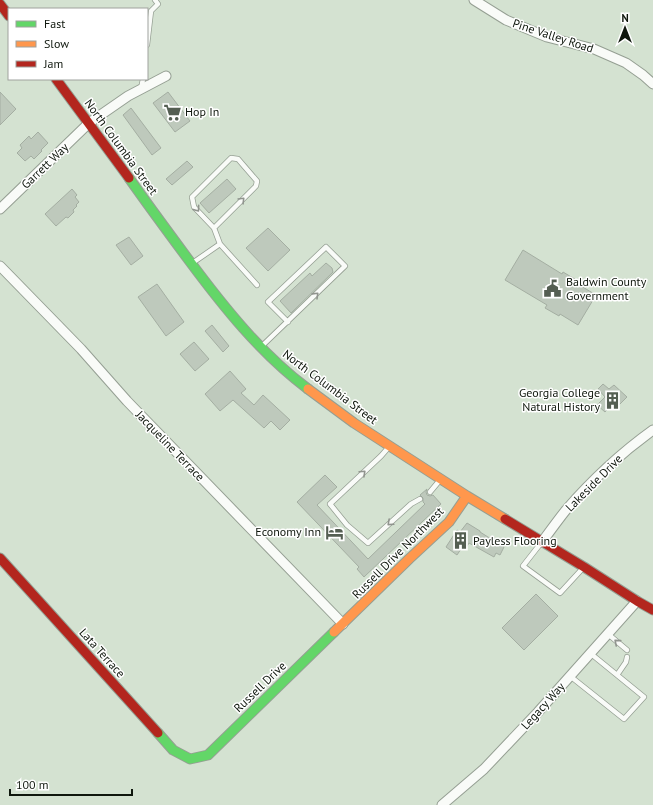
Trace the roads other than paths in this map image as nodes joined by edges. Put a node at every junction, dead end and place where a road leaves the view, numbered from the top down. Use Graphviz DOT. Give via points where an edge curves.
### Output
graph roads {
  1 [pos="155,0"];
  2 [pos="474,0"];
  3 [pos="0,4"];
  4 [pos="8,15"];
  5 [pos="148,36"];
  6 [pos="166,76"];
  7 [pos="57,80"];
  8 [pos="143,80"];
  9 [pos="653,84"];
  10 [pos="141,89"];
  11 [pos="90,123"];
  12 [pos="0,209"];
  13 [pos="214,228"];
  14 [pos="220,244"];
  15 [pos="191,264"];
  16 [pos="0,266"];
  17 [pos="257,285"];
  18 [pos="288,322"];
  19 [pos="261,348"];
  20 [pos="653,430"];
  21 [pos="389,446"];
  22 [pos="441,479"];
  23 [pos="430,492"];
  24 [pos="468,496"];
  25 [pos="420,499"];
  26 [pos="542,542"];
  27 [pos="0,558"];
  28 [pos="584,567"];
  29 [pos="636,601"];
  30 [pos="653,610"];
  31 [pos="343,624"];
  32 [pos="608,634"];
  33 [pos="627,650"];
  34 [pos="590,653"];
  35 [pos="627,658"];
  36 [pos="617,675"];
  37 [pos="570,676"];
  38 [pos="190,759"];
  39 [pos="442,805"];
  1 -- 5 [label="lane" via="158,4 151,11"];
  2 -- 9 [label="street, Pine Valley Road" via="506,20 547,37 594,49 626,63"];
  3 -- 4 [label="main road"];
  6 -- 10 [label="street, Garrett Way"];
  7 -- 11 [label="main road, North Columbia Street"];
  8 -- 10 [label="lane"];
  10 -- 11 [label="street, Garrett Way"];
  11 -- 12 [label="street, Garrett Way"];
  11 -- 15 [label="main road, North Columbia Street"];
  13 -- 13 [label="lane, one-way" via="256,186 257,181 238,159 231,158 192,197 194,207"];
  13 -- 14 [label="lane"];
  14 -- 15 [label="lane"];
  14 -- 17 [label="lane"];
  15 -- 19 [label="main road, North Columbia Street" via="231,316"];
  16 -- 31 [label="street, Jacqueline Terrace"];
  18 -- 18 [label="lane, one-way" via="345,266 326,247 268,302"];
  18 -- 19 [label="lane"];
  19 -- 21 [label="main road, North Columbia Street" via="297,381"];
  20 -- 26 [label="street, Lakeside Drive" via="597,476 566,510"];
  21 -- 22 [label="main road, North Columbia Street"];
  25 -- 21 [label="lane, one-way" via="411,504 368,544 347,525 330,504"];
  22 -- 23 [label="lane"];
  22 -- 24 [label="main road, North Columbia Street"];
  24 -- 26 [label="main road, North Columbia Street"];
  24 -- 31 [label="main road, Russell Drive Northwest" via="449,522"];
  26 -- 28 [label="main road, North Columbia Street"];
  26 -- 28 [label="lane" via="523,566 560,593"];
  27 -- 38 [label="main road, Lata Terrace" via="173,750"];
  28 -- 29 [label="main road, North Columbia Street"];
  29 -- 30 [label="main road, North Columbia Street"];
  29 -- 32 [label="street, Legacy Way"];
  31 -- 38 [label="main road, Russell Drive" via="208,755"];
  33 -- 32 [label="lane, one-way"];
  32 -- 34 [label="street, Legacy Way"];
  34 -- 36 [label="lane"];
  34 -- 37 [label="street, Legacy Way"];
  35 -- 36 [label="lane"];
  36 -- 37 [label="lane" via="644,697 624,719"];
  37 -- 39 [label="street, Legacy Way" via="484,769"];
}
